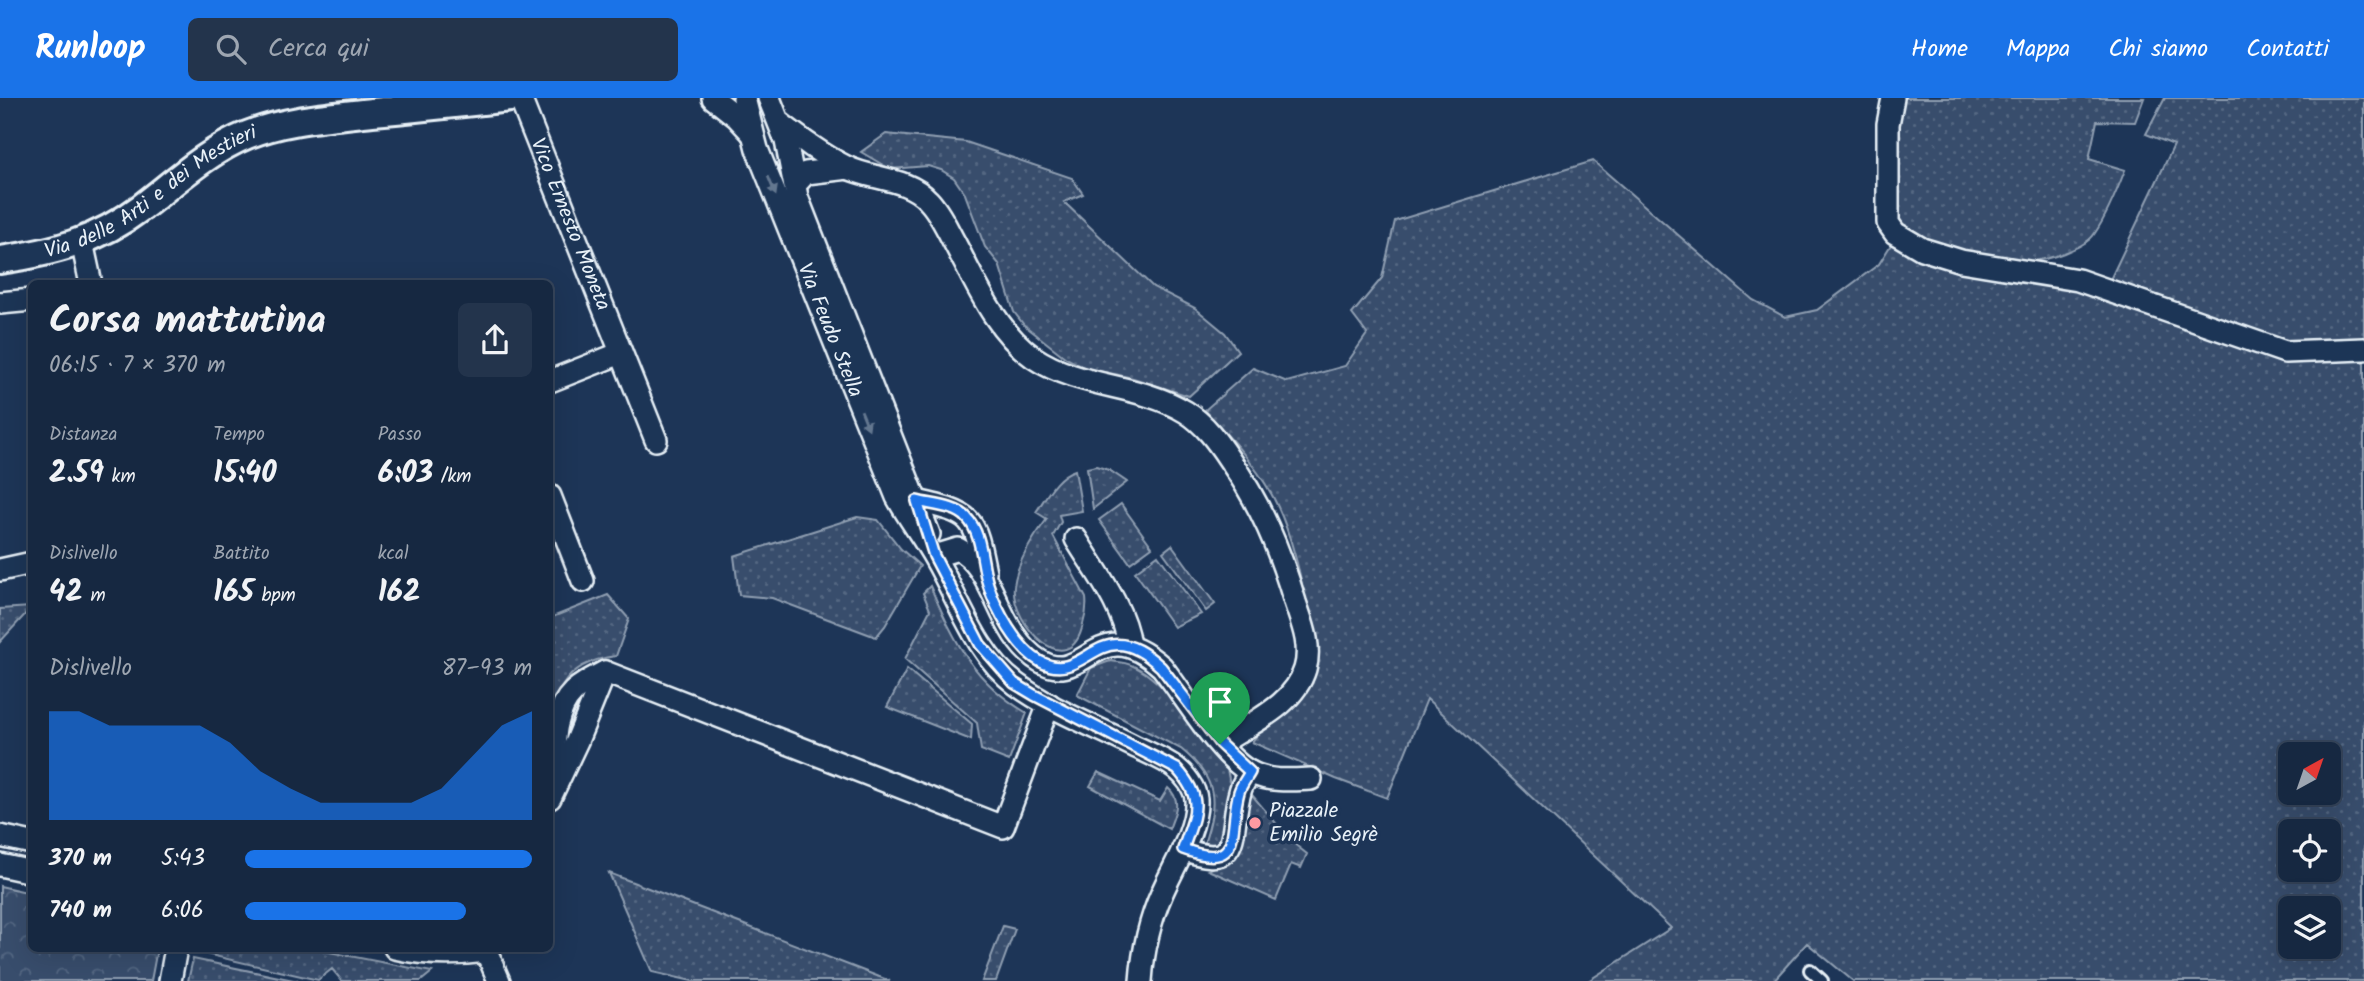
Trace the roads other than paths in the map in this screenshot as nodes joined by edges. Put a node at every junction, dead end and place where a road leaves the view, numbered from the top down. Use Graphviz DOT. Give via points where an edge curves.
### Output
graph roads {
  1 [pos="510,98"];
  2 [pos="520,98"];
  3 [pos="713,98"];
  4 [pos="744,98"];
  5 [pos="1893,98"];
  6 [pos="777,117"];
  7 [pos="751,127"];
  8 [pos="848,168"];
  9 [pos="795,184"];
  10 [pos="82,242"];
  11 [pos="0,260"];
  12 [pos="90,280"];
  13 [pos="28,300"];
  14 [pos="0,303"];
  15 [pos="2364,349"];
  16 [pos="621,353"];
  17 [pos="553,380"];
  18 [pos="656,440"];
  19 [pos="917,501"];
  20 [pos="553,504"];
  21 [pos="1076,539"];
  22 [pos="934,556"];
  23 [pos="28,564"];
  24 [pos="0,570"];
  25 [pos="583,581"];
  26 [pos="988,584"];
  27 [pos="1129,645"];
  28 [pos="605,672"];
  29 [pos="1049,704"];
  30 [pos="1220,744"];
  31 [pos="553,753"];
  32 [pos="1250,772"];
  33 [pos="1311,779"];
  34 [pos="553,792"];
  35 [pos="0,836"];
  36 [pos="28,842"];
  37 [pos="1183,849"];
  38 [pos="0,866"];
  39 [pos="28,871"];
  40 [pos="175,952"];
  41 [pos="410,952"];
  42 [pos="476,952"];
  43 [pos="487,952"];
  44 [pos="1810,970"];
  45 [pos="170,981"];
  46 [pos="499,981"];
  47 [pos="1140,981"];
  48 [pos="1822,981"];
  1 -- 10 [label="street, Via delle Arti e dei Mestieri" via="311,119 245,136 190,169 110,228"];
  2 -- 16 [label="street, Vico Ernesto Moneta"];
  3 -- 7 [label="street"];
  4 -- 7 [label="street, Via Feudo Stella"];
  5 -- 15 [label="street" via="1888,124 1888,223 1895,233 1922,249 1961,261 2078,279 2285,352"];
  6 -- 7 [label="street" via="757,110"];
  6 -- 7 [label="street" via="778,144 767,142"];
  6 -- 8 [label="street"];
  6 -- 9 [label="street, Via Feudo Stella"];
  7 -- 22 [label="street, Via Feudo Stella, one-way" via="897,497"];
  8 -- 9 [label="street" via="806,173"];
  8 -- 30 [label="street" via="914,187 929,200 986,303 1033,356 1062,372 1158,398 1188,413 1210,432 1241,477 1263,513 1285,568 1308,652 1305,669 1284,702"];
  9 -- 19 [label="street, Via Feudo Stella"];
  10 -- 11 [label="street, Via delle Arti e dei Mestieri" via="44,254"];
  10 -- 12 [label="street"];
  13 -- 14 [label="street"];
  16 -- 17 [label="street"];
  16 -- 18 [label="street, Vico Ernesto Moneta"];
  19 -- 22 [label="street, Via Feudo Stella"];
  19 -- 26 [label="street" via="968,518 979,541"];
  20 -- 25 [label="street"];
  21 -- 27 [label="street" via="1110,593"];
  22 -- 26 [label="street" via="958,549 969,555"];
  22 -- 29 [label="street, Via Feudo Stella" via="980,644 1014,683"];
  23 -- 24 [label="street"];
  26 -- 27 [label="street" via="1008,629 1041,662 1059,668 1076,665 1107,645"];
  27 -- 30 [label="street" via="1161,667"];
  28 -- 29 [label="street" via="1003,827"];
  28 -- 31 [label="street" via="576,687 564,701"];
  28 -- 34 [label="street"];
  29 -- 37 [label="street, Via Feudo Stella" via="1177,769 1196,797"];
  30 -- 32 [label="street"];
  32 -- 33 [label="street" via="1283,780"];
  32 -- 37 [label="street" via="1240,790 1233,839 1226,852 1215,857"];
  35 -- 36 [label="street"];
  37 -- 47 [label="street, Via Feudo Stella" via="1161,895"];
  38 -- 39 [label="street"];
  40 -- 45 [label="street"];
  41 -- 42 [label="street"];
  43 -- 46 [label="street"];
  44 -- 48 [label="lane"];
}
